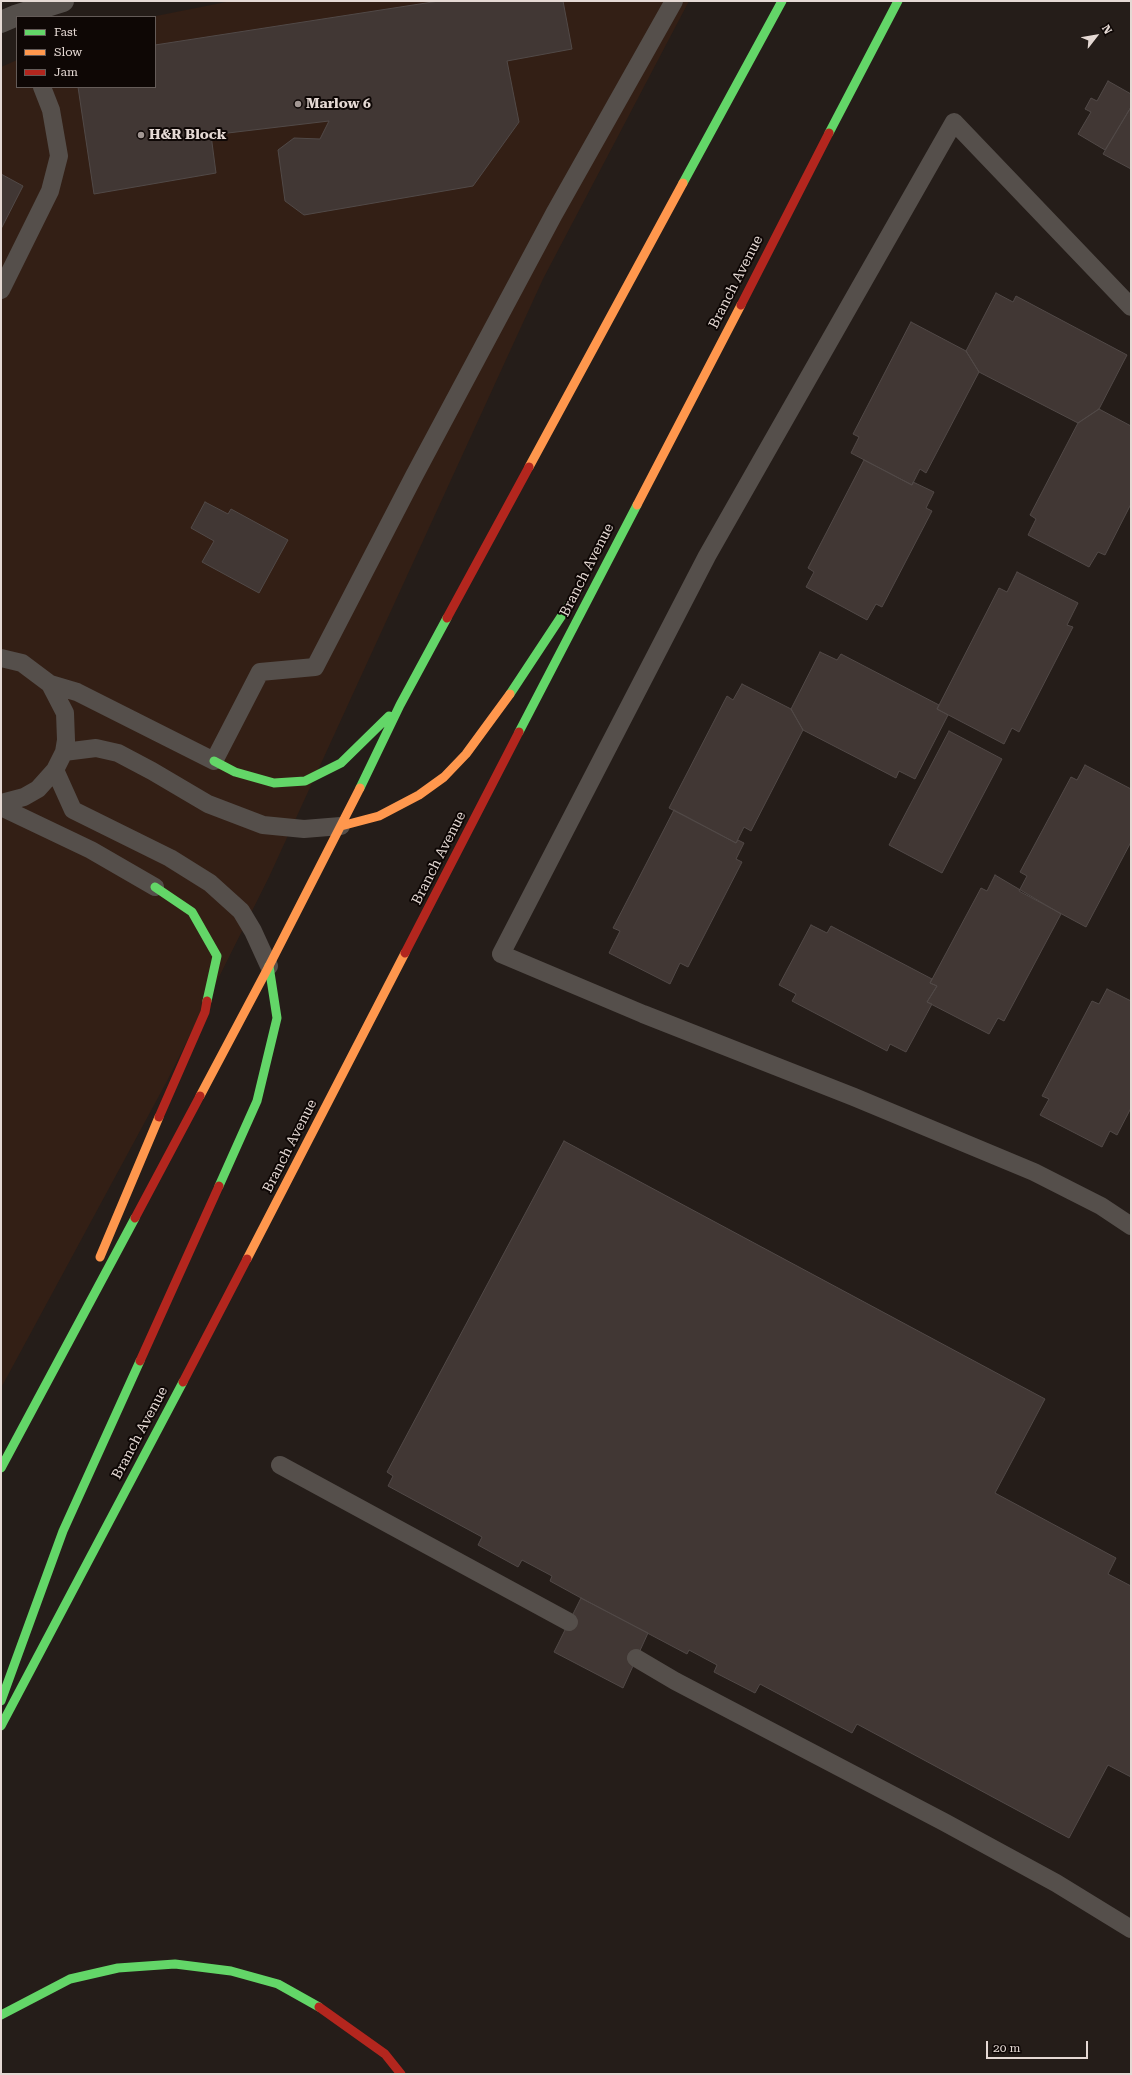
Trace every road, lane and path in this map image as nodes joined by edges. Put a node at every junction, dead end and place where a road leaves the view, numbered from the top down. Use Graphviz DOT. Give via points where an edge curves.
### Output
graph roads {
  1 [pos="63,1"];
  2 [pos="674,1"];
  3 [pos="782,1"];
  4 [pos="898,1"];
  5 [pos="10,15"];
  6 [pos="42,88"];
  7 [pos="1,290"];
  8 [pos="1131,307"];
  9 [pos="635,507"];
  10 [pos="591,573"];
  11 [pos="582,586"];
  12 [pos="1,658"];
  13 [pos="50,684"];
  14 [pos="400,705"];
  15 [pos="64,752"];
  16 [pos="214,761"];
  17 [pos="55,770"];
  18 [pos="1,803"];
  19 [pos="1,807"];
  20 [pos="341,826"];
  21 [pos="155,888"];
  22 [pos="269,966"];
  23 [pos="1131,1226"];
  24 [pos="95,1269"];
  25 [pos="89,1284"];
  26 [pos="57,1363"];
  27 [pos="280,1465"];
  28 [pos="1,1468"];
  29 [pos="569,1622"];
  30 [pos="636,1658"];
  31 [pos="1,1701"];
  32 [pos="1,1726"];
  33 [pos="1131,1929"];
  34 [pos="1,2015"];
  35 [pos="401,2074"];
  1 -- 5 [label="street"];
  2 -- 16 [label="lane" via="554,214 315,667 260,672"];
  3 -- 14 [label="highway"];
  4 -- 9 [label="highway, Branch Avenue"];
  6 -- 7 [label="lane" via="51,110 59,156 50,191"];
  8 -- 23 [label="lane" via="954,122 707,556 501,954 1034,1172 1101,1206"];
  9 -- 10 [label="highway"];
  9 -- 32 [label="highway, Branch Avenue" via="167,1412"];
  11 -- 20 [label="highway" via="494,717 466,754 444,777 420,795 379,816"];
  12 -- 13 [label="lane" via="22,663"];
  13 -- 15 [label="lane" via="65,713"];
  13 -- 16 [label="lane" via="77,692"];
  14 -- 16 [label="highway" via="341,763 305,781 274,784 235,772"];
  14 -- 20 [label="highway"];
  15 -- 17 [label="lane"];
  15 -- 20 [label="lane" via="96,748 118,753 208,804 263,825 304,829"];
  17 -- 18 [label="lane" via="38,789 24,797"];
  17 -- 22 [label="lane" via="73,810 170,858 210,883 241,911"];
  19 -- 21 [label="lane" via="91,850"];
  20 -- 22 [label="highway"];
  21 -- 24 [label="highway" via="192,912 217,956 205,1012 136,1168"];
  22 -- 26 [label="highway"];
  22 -- 31 [label="highway" via="277,1018 257,1101 63,1531"];
  25 -- 26 [label="highway"];
  26 -- 28 [label="highway"];
  27 -- 29 [label="lane"];
  30 -- 33 [label="lane" via="1056,1883"];
  34 -- 35 [label="highway" via="70,1979 118,1968 174,1964 231,1971 278,1984 330,2013 385,2054"];
}
